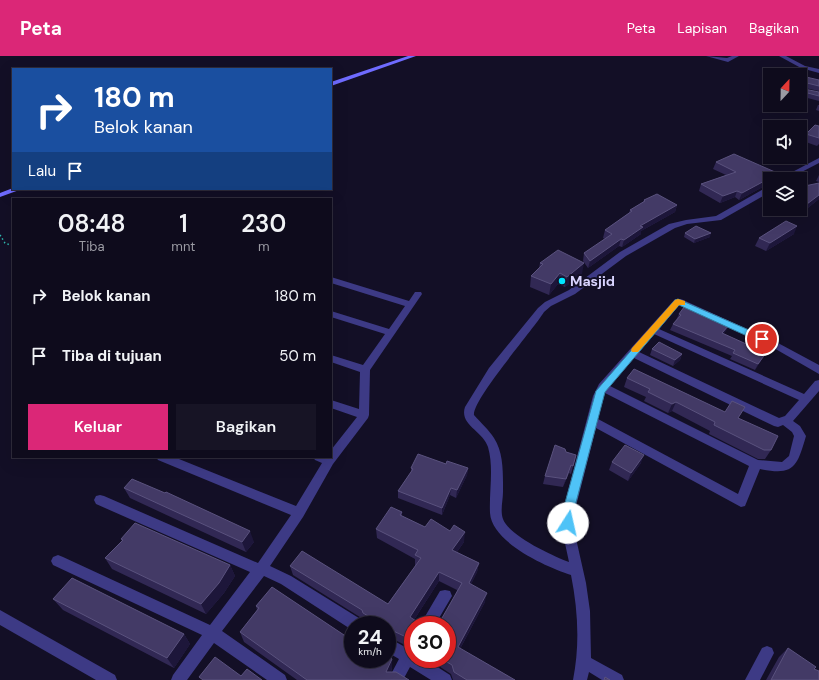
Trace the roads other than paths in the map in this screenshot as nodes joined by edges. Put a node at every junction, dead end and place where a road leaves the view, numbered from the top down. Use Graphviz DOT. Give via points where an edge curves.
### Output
graph roads {
  1 [pos="413,56"];
  2 [pos="709,56"];
  3 [pos="736,56"];
  4 [pos="782,56"];
  5 [pos="819,71"];
  6 [pos="332,84"];
  7 [pos="819,160"];
  8 [pos="796,172"];
  9 [pos="15,190"];
  10 [pos="763,193"];
  11 [pos="0,195"];
  12 [pos="332,280"];
  13 [pos="418,294"];
  14 [pos="410,304"];
  15 [pos="332,314"];
  16 [pos="653,330"];
  17 [pos="391,333"];
  18 [pos="632,353"];
  19 [pos="332,358"];
  20 [pos="365,370"];
  21 [pos="819,370"];
  22 [pos="819,384"];
  23 [pos="603,387"];
  24 [pos="806,399"];
  25 [pos="332,404"];
  26 [pos="364,415"];
  27 [pos="593,421"];
  28 [pos="786,421"];
  29 [pos="332,450"];
  30 [pos="164,458"];
  31 [pos="324,459"];
  32 [pos="756,464"];
  33 [pos="100,500"];
  34 [pos="299,513"];
  35 [pos="58,561"];
  36 [pos="260,569"];
  37 [pos="577,571"];
  38 [pos="445,596"];
  39 [pos="433,616"];
  40 [pos="0,617"];
  41 [pos="344,617"];
  42 [pos="212,633"];
  43 [pos="767,653"];
  44 [pos="583,661"];
  45 [pos="404,663"];
  46 [pos="430,668"];
  47 [pos="110,680"];
  48 [pos="178,680"];
  49 [pos="280,680"];
  50 [pos="395,680"];
  51 [pos="445,680"];
  52 [pos="580,680"];
  53 [pos="617,680"];
  54 [pos="752,680"];
  1 -- 6 [label="street"];
  2 -- 3 [label="street" via="728,60"];
  4 -- 5 [label="street" via="803,67"];
  7 -- 8 [label="street"];
  9 -- 11 [label="street"];
  10 -- 37 [label="street" via="718,218 672,226 623,254 572,292 548,304 493,371 470,407 468,414 471,421 493,446 498,524 518,543"];
  12 -- 14 [label="street"];
  13 -- 14 [label="street"];
  14 -- 17 [label="street"];
  15 -- 17 [label="street"];
  16 -- 18 [label="street"];
  16 -- 21 [label="street" via="678,302 775,345"];
  16 -- 24 [label="street"];
  17 -- 20 [label="street"];
  18 -- 23 [label="street"];
  18 -- 28 [label="street" via="770,420 778,423"];
  19 -- 20 [label="street"];
  20 -- 26 [label="street"];
  22 -- 24 [label="street"];
  23 -- 27 [label="street" via="598,396"];
  23 -- 32 [label="street"];
  24 -- 28 [label="street"];
  25 -- 26 [label="street"];
  26 -- 29 [label="street"];
  27 -- 32 [label="street" via="741,502"];
  27 -- 37 [label="street" via="569,510 569,538"];
  28 -- 32 [label="street" via="796,428 800,436 794,458 785,467"];
  30 -- 34 [label="street"];
  31 -- 34 [label="street"];
  33 -- 36 [label="street"];
  34 -- 36 [label="street"];
  35 -- 42 [label="street"];
  36 -- 41 [label="street" via="286,580"];
  36 -- 42 [label="street"];
  37 -- 44 [label="street" via="583,611"];
  38 -- 39 [label="street"];
  40 -- 47 [label="street"];
  42 -- 48 [label="street"];
  42 -- 49 [label="street"];
  43 -- 54 [label="street"];
  44 -- 52 [label="street"];
  44 -- 53 [label="street"];
  45 -- 50 [label="street"];
  46 -- 51 [label="street"];
}
